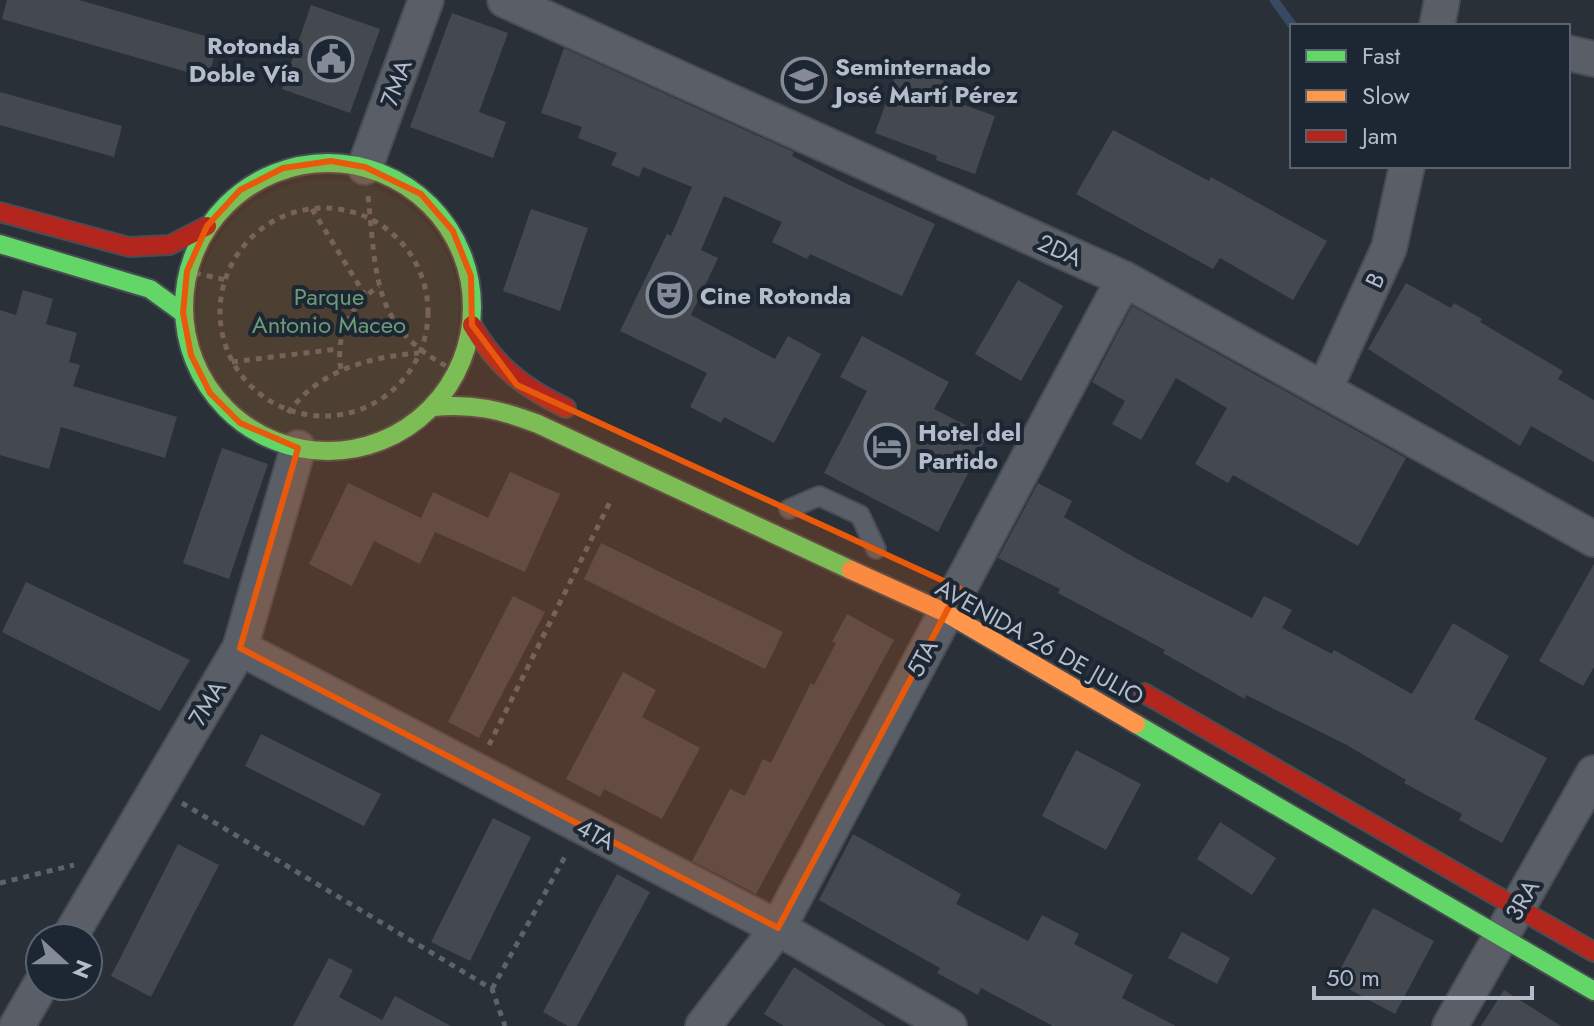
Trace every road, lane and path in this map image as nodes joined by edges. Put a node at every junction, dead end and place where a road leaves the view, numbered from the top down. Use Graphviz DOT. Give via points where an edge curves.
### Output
graph roads {
  1 [pos="426,0"];
  2 [pos="505,0"];
  3 [pos="1570,53"];
  4 [pos="1594,59"];
  5 [pos="365,167"];
  6 [pos="1407,168"];
  7 [pos="312,209"];
  8 [pos="0,212"];
  9 [pos="371,218"];
  10 [pos="207,226"];
  11 [pos="0,244"];
  12 [pos="187,271"];
  13 [pos="1124,279"];
  14 [pos="226,280"];
  15 [pos="379,286"];
  16 [pos="365,295"];
  17 [pos="183,313"];
  18 [pos="472,325"];
  19 [pos="337,349"];
  20 [pos="420,353"];
  21 [pos="232,362"];
  22 [pos="341,369"];
  23 [pos="458,372"];
  24 [pos="1325,388"];
  25 [pos="433,407"];
  26 [pos="289,411"];
  27 [pos="585,416"];
  28 [pos="288,446"];
  29 [pos="617,488"];
  30 [pos="782,506"];
  31 [pos="814,521"];
  32 [pos="852,538"];
  33 [pos="1594,539"];
  34 [pos="883,553"];
  35 [pos="956,594"];
  36 [pos="240,648"];
  37 [pos="1123,681"];
  38 [pos="476,771"];
  39 [pos="1594,773"];
  40 [pos="157,788"];
  41 [pos="582,826"];
  42 [pos="74,865"];
  43 [pos="0,883"];
  44 [pos="1518,907"];
  45 [pos="78,922"];
  46 [pos="778,928"];
  47 [pos="1501,936"];
  48 [pos="1594,952"];
  49 [pos="492,989"];
  50 [pos="1594,991"];
  51 [pos="31,1002"];
  52 [pos="17,1026"];
  53 [pos="505,1026"];
  54 [pos="703,1026"];
  55 [pos="949,1026"];
  56 [pos="1450,1026"];
  1 -- 5 [label="street, 7MA"];
  2 -- 13 [label="street, 2DA"];
  3 -- 4 [label="street"];
  5 -- 9 [label="path"];
  5 -- 10 [label="main road" via="331,161 283,168 240,190"];
  5 -- 18 [label="main road" via="421,194 453,231 471,276"];
  6 -- 24 [label="street, B" via="1389,248"];
  7 -- 9 [label="path"];
  7 -- 14 [label="path" via="284,216 259,232 238,253"];
  7 -- 16 [label="path"];
  8 -- 10 [label="main road" via="129,247 170,245"];
  9 -- 15 [label="path"];
  9 -- 20 [label="path" via="396,236 415,262 426,291 428,322"];
  10 -- 12 [label="main road"];
  11 -- 17 [label="main road" via="150,289"];
  12 -- 14 [label="path"];
  12 -- 17 [label="main road"];
  13 -- 24 [label="street, 2DA"];
  13 -- 35 [label="street, 5TA"];
  14 -- 21 [label="path" via="220,307 222,335"];
  15 -- 16 [label="path"];
  15 -- 20 [label="path" via="398,329"];
  16 -- 19 [label="path" via="345,322"];
  17 -- 28 [label="main road" via="191,355 210,393 240,423"];
  18 -- 23 [label="main road"];
  18 -- 27 [label="main road" via="489,356 517,385"];
  19 -- 21 [label="path"];
  19 -- 22 [label="path"];
  20 -- 22 [label="path" via="382,356"];
  20 -- 23 [label="path"];
  20 -- 26 [label="path" via="404,380 380,401 351,413 320,417"];
  21 -- 26 [label="path" via="266,400"];
  22 -- 26 [label="path"];
  23 -- 25 [label="main road"];
  24 -- 33 [label="street, 2DA"];
  25 -- 28 [label="main road" via="400,433 361,449 316,452"];
  25 -- 35 [label="main road, AVENIDA 26 DE JULIO" via="466,404 502,410 649,478"];
  26 -- 28 [label="path"];
  28 -- 36 [label="street, 7MA"];
  29 -- 38 [label="path"];
  30 -- 31 [label="main road"];
  30 -- 34 [label="lane" via="819,496 860,515"];
  32 -- 34 [label="main road"];
  35 -- 46 [label="street, 5TA"];
  35 -- 47 [label="main road, AVENIDA 26 DE JULIO"];
  36 -- 38 [label="street, 4TA"];
  36 -- 40 [label="street, 7MA"];
  37 -- 44 [label="main road, AVENIDA 26 DE JULIO"];
  38 -- 41 [label="street, 4TA"];
  39 -- 44 [label="street, 3RA"];
  40 -- 45 [label="street, 7MA"];
  40 -- 49 [label="path"];
  41 -- 46 [label="street, 4TA"];
  41 -- 49 [label="path"];
  42 -- 43 [label="path"];
  44 -- 47 [label="street, 3RA"];
  44 -- 48 [label="main road, AVENIDA 26 DE JULIO"];
  46 -- 54 [label="street, 5TA"];
  46 -- 55 [label="street, 4TA"];
  47 -- 50 [label="main road, AVENIDA 26 DE JULIO"];
  47 -- 56 [label="street, 3RA"];
  49 -- 53 [label="path"];
  51 -- 52 [label="street"];
}
